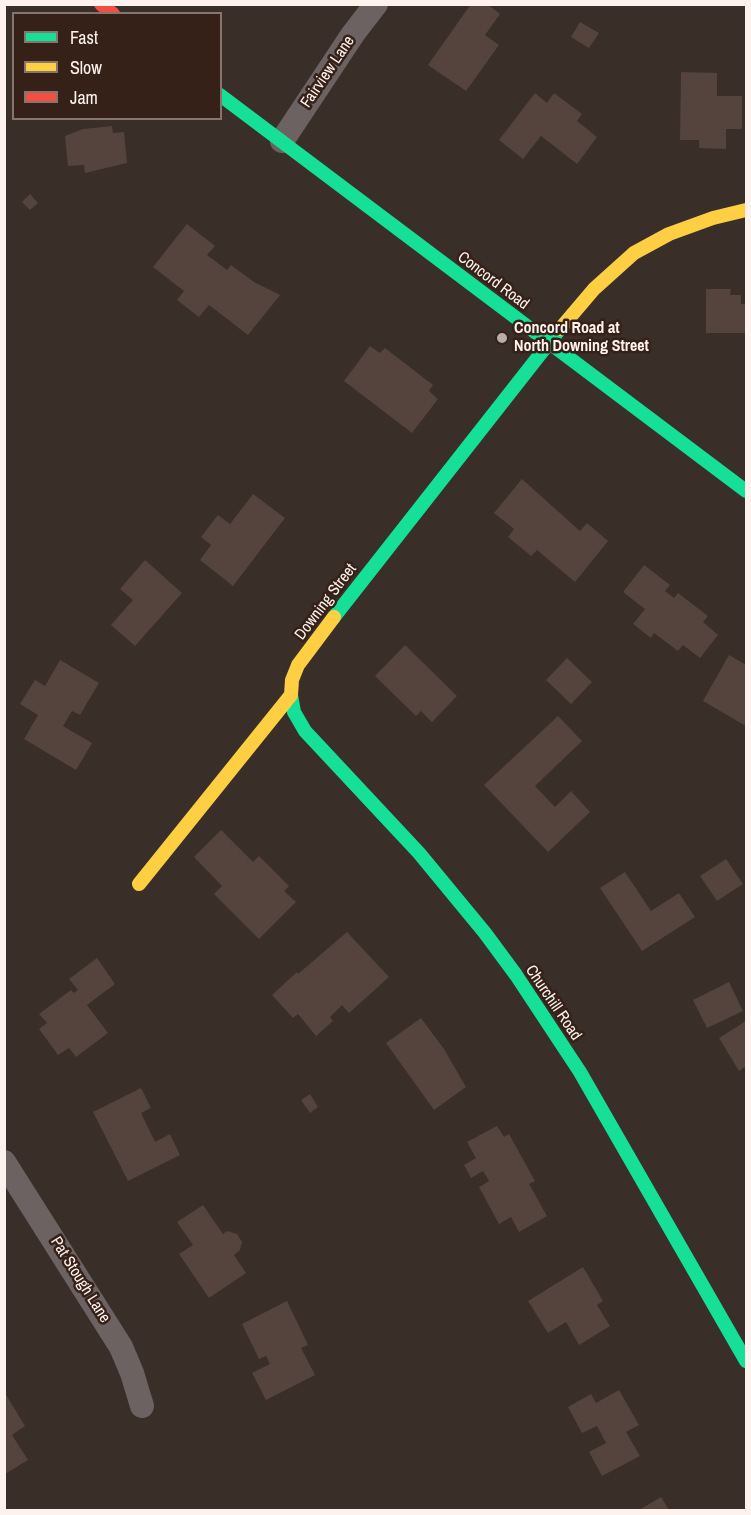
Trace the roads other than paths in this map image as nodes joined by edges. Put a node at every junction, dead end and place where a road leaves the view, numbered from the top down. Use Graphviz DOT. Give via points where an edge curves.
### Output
graph roads {
  1 [pos="376,4"];
  2 [pos="222,96"];
  3 [pos="282,141"];
  4 [pos="747,210"];
  5 [pos="548,343"];
  6 [pos="747,492"];
  7 [pos="291,695"];
  8 [pos="139,884"];
  9 [pos="4,1161"];
  10 [pos="747,1361"];
  11 [pos="142,1406"];
  1 -- 3 [label="street, Fairview Lane"];
  2 -- 3 [label="street, Concord Road"];
  3 -- 5 [label="street, Concord Road"];
  4 -- 5 [label="street, Downing Street" via="669,234 634,253 594,289"];
  5 -- 6 [label="street, Concord Road"];
  5 -- 7 [label="street, Downing Street" via="298,665"];
  7 -- 8 [label="street, Downing Street"];
  7 -- 10 [label="street, Churchill Road" via="294,712 305,731 419,853 516,975 580,1072"];
  9 -- 11 [label="street, Pat Stough Lane" via="121,1347"];
}
